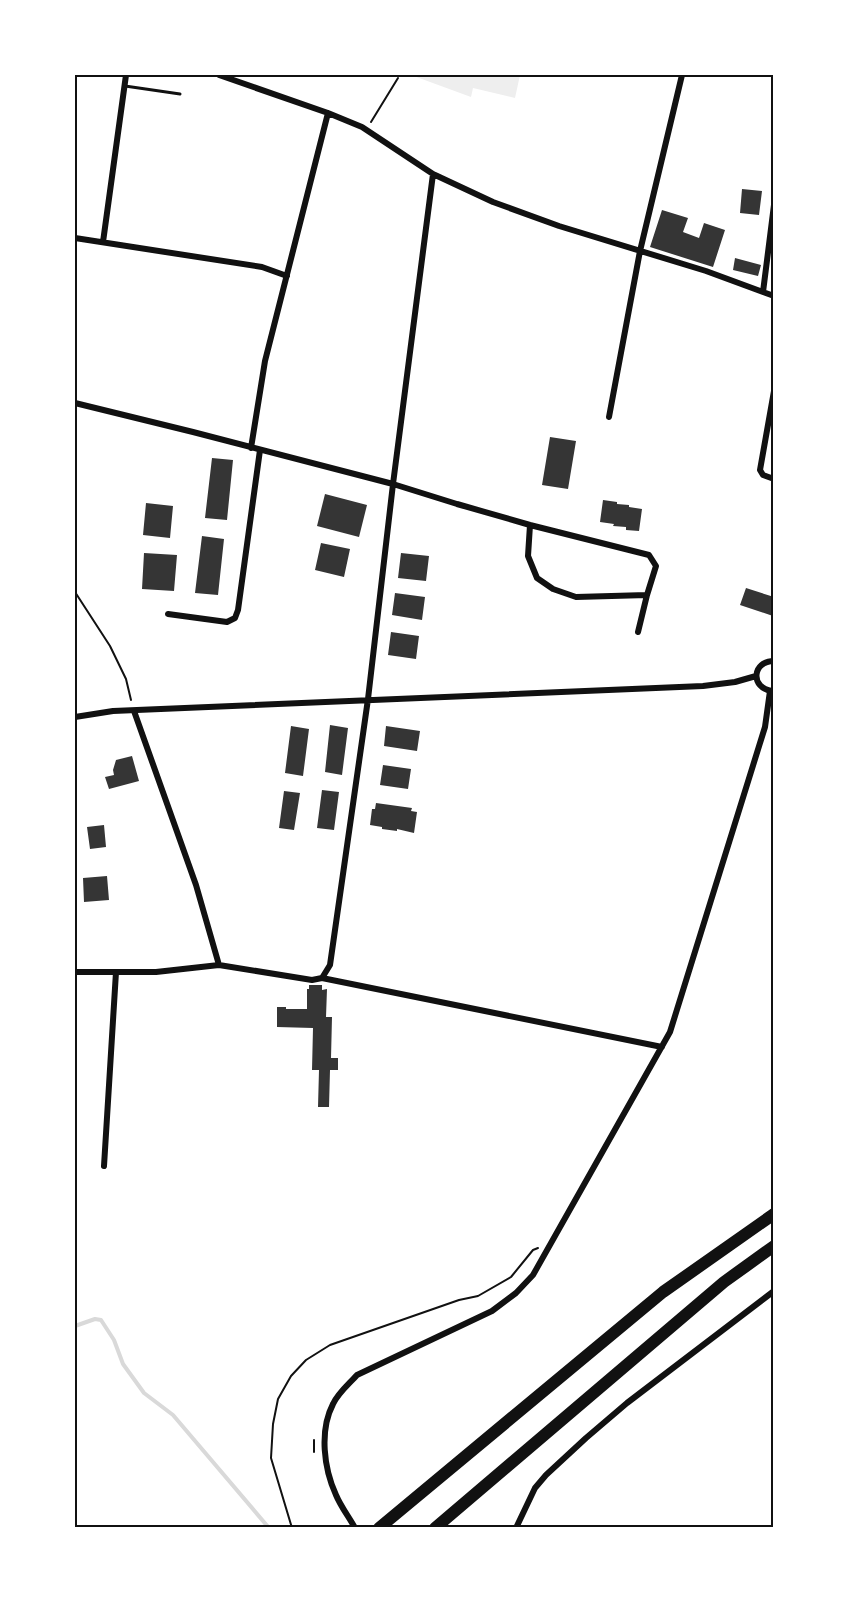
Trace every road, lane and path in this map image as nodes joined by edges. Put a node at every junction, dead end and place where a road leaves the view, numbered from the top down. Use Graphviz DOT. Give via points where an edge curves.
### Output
graph roads {
  1 [pos="126,75"];
  2 [pos="219,75"];
  3 [pos="682,75"];
  4 [pos="398,78"];
  5 [pos="124,85"];
  6 [pos="180,94"];
  7 [pos="328,113"];
  8 [pos="367,130"];
  9 [pos="434,174"];
  10 [pos="774,205"];
  11 [pos="75,238"];
  12 [pos="103,242"];
  13 [pos="640,251"];
  14 [pos="287,276"];
  15 [pos="763,292"];
  16 [pos="774,296"];
  17 [pos="774,391"];
  18 [pos="75,403"];
  19 [pos="609,417"];
  20 [pos="251,448"];
  21 [pos="260,450"];
  22 [pos="774,479"];
  23 [pos="393,484"];
  24 [pos="530,525"];
  25 [pos="75,592"];
  26 [pos="646,595"];
  27 [pos="168,614"];
  28 [pos="638,632"];
  29 [pos="774,661"];
  30 [pos="756,676"];
  31 [pos="772,691"];
  32 [pos="368,699"];
  33 [pos="130,700"];
  34 [pos="134,711"];
  35 [pos="75,717"];
  36 [pos="219,965"];
  37 [pos="75,972"];
  38 [pos="116,972"];
  39 [pos="322,978"];
  40 [pos="662,1047"];
  41 [pos="104,1166"];
  42 [pos="774,1214"];
  43 [pos="774,1246"];
  44 [pos="774,1291"];
  45 [pos="315,1437"];
  46 [pos="315,1458"];
  47 [pos="355,1528"];
  48 [pos="379,1528"];
  49 [pos="435,1528"];
  50 [pos="516,1528"];
  1 -- 5 [label="street"];
  2 -- 7 [label="street"];
  3 -- 13 [label="street"];
  4 -- 8 [label="path"];
  5 -- 6 [label="lane"];
  5 -- 12 [label="street"];
  7 -- 8 [label="street"];
  7 -- 14 [label="street"];
  8 -- 9 [label="street"];
  9 -- 13 [label="street" via="493,202"];
  9 -- 23 [label="street"];
  10 -- 15 [label="street"];
  11 -- 12 [label="street"];
  12 -- 14 [label="street" via="262,267"];
  13 -- 15 [label="street"];
  13 -- 19 [label="street"];
  14 -- 20 [label="street" via="265,361"];
  15 -- 16 [label="street"];
  17 -- 22 [label="street" via="760,470"];
  18 -- 20 [label="street"];
  20 -- 21 [label="street"];
  21 -- 23 [label="street"];
  21 -- 27 [label="street" via="235,618 227,622"];
  23 -- 24 [label="street"];
  23 -- 32 [label="street"];
  24 -- 26 [label="street" via="649,555 656,566"];
  24 -- 26 [label="street" via="528,556 537,578 553,589 576,597"];
  25 -- 33 [label="path" via="110,646 126,679"];
  26 -- 28 [label="street"];
  29 -- 30 [label="street" via="762,664"];
  30 -- 31 [label="street" via="762,688"];
  30 -- 32 [label="street" via="703,686"];
  31 -- 40 [label="street" via="765,727 670,1032"];
  32 -- 34 [label="street"];
  32 -- 39 [label="street" via="330,965"];
  34 -- 35 [label="street"];
  34 -- 36 [label="street" via="196,885"];
  36 -- 38 [label="street"];
  36 -- 39 [label="street" via="312,980"];
  37 -- 38 [label="street"];
  38 -- 41 [label="street"];
  39 -- 40 [label="street"];
  40 -- 47 [label="street" via="533,1275 492,1311 357,1376 333,1404 326,1425 328,1474"];
  42 -- 48 [label="highway" via="663,1292"];
  43 -- 49 [label="highway" via="724,1282"];
  44 -- 50 [label="street" via="586,1438 535,1488"];
  45 -- 46 [label="path"];
}
